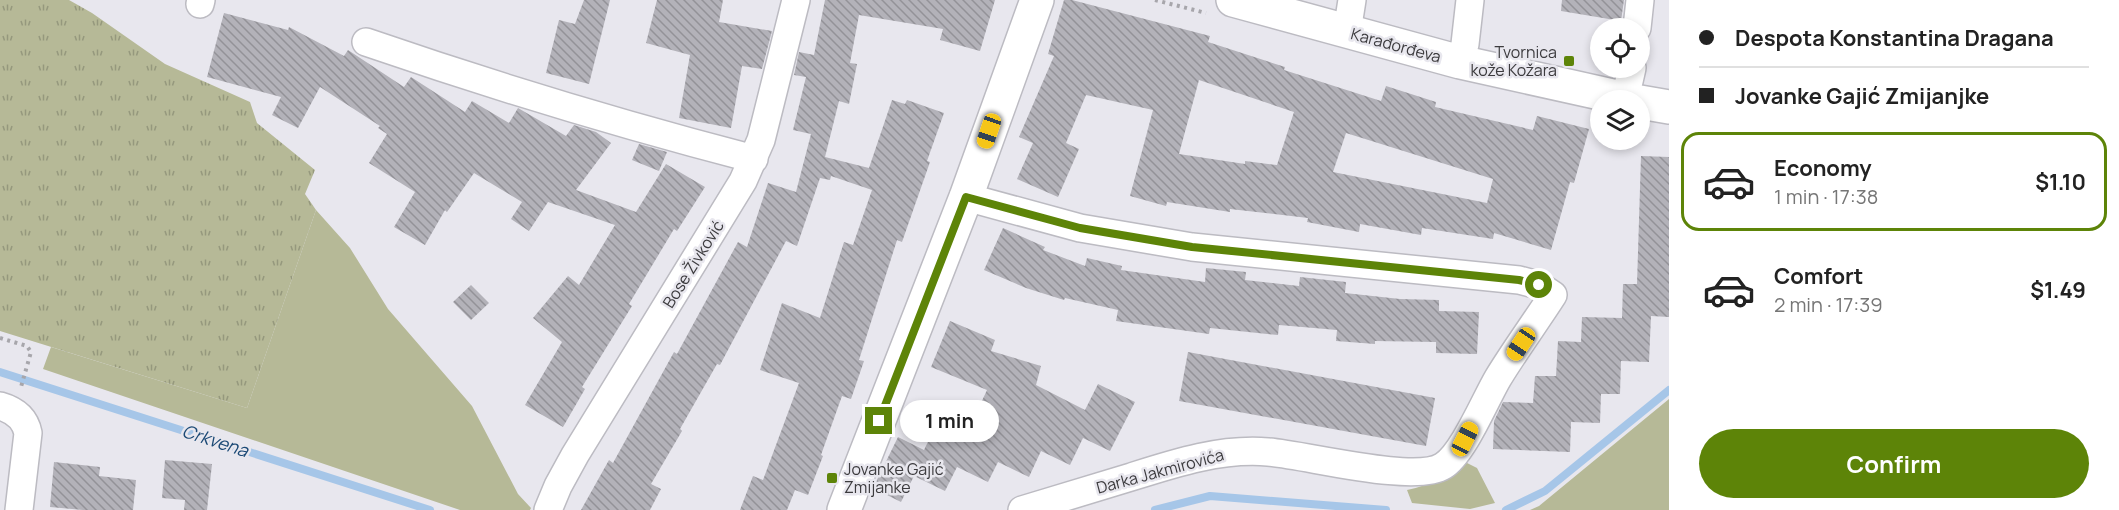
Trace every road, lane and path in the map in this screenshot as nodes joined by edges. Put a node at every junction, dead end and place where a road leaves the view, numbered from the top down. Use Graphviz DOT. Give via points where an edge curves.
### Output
graph roads {
  1 [pos="796,0"];
  2 [pos="1037,0"];
  3 [pos="1233,0"];
  4 [pos="1352,0"];
  5 [pos="1470,0"];
  6 [pos="1640,0"];
  7 [pos="1273,5"];
  8 [pos="1638,18"];
  9 [pos="1347,32"];
  10 [pos="366,42"];
  11 [pos="1460,62"];
  12 [pos="1590,91"];
  13 [pos="1650,104"];
  14 [pos="1669,107"];
  15 [pos="754,159"];
  16 [pos="966,197"];
  17 [pos="0,338"];
  18 [pos="9,401"];
  19 [pos="19,510"];
  20 [pos="548,510"];
  21 [pos="844,510"];
  22 [pos="1022,510"];
  1 -- 15 [label="street, Bose Živković"];
  2 -- 16 [label="street"];
  3 -- 7 [label="street, Karađorđeva"];
  4 -- 9 [label="street"];
  5 -- 11 [label="street"];
  6 -- 8 [label="street"];
  7 -- 9 [label="street, Karađorđeva"];
  9 -- 11 [label="street, Karađorđeva"];
  10 -- 15 [label="street" via="502,88"];
  11 -- 12 [label="street, Karađorđeva"];
  13 -- 14 [label="street, Karađorđeva"];
  15 -- 20 [label="street, Bose Živković" via="575,456"];
  16 -- 21 [label="street"];
  16 -- 22 [label="street, Darka Jakmirovića" via="1080,228 1192,247 1519,280 1539,285 1553,295 1499,376 1456,453 1443,466 1425,473 1401,472 1242,451 1170,465"];
  17 -- 18 [label="path" via="27,346 31,352"];
  18 -- 19 [label="street" via="9,409 21,418 28,433"];
}
